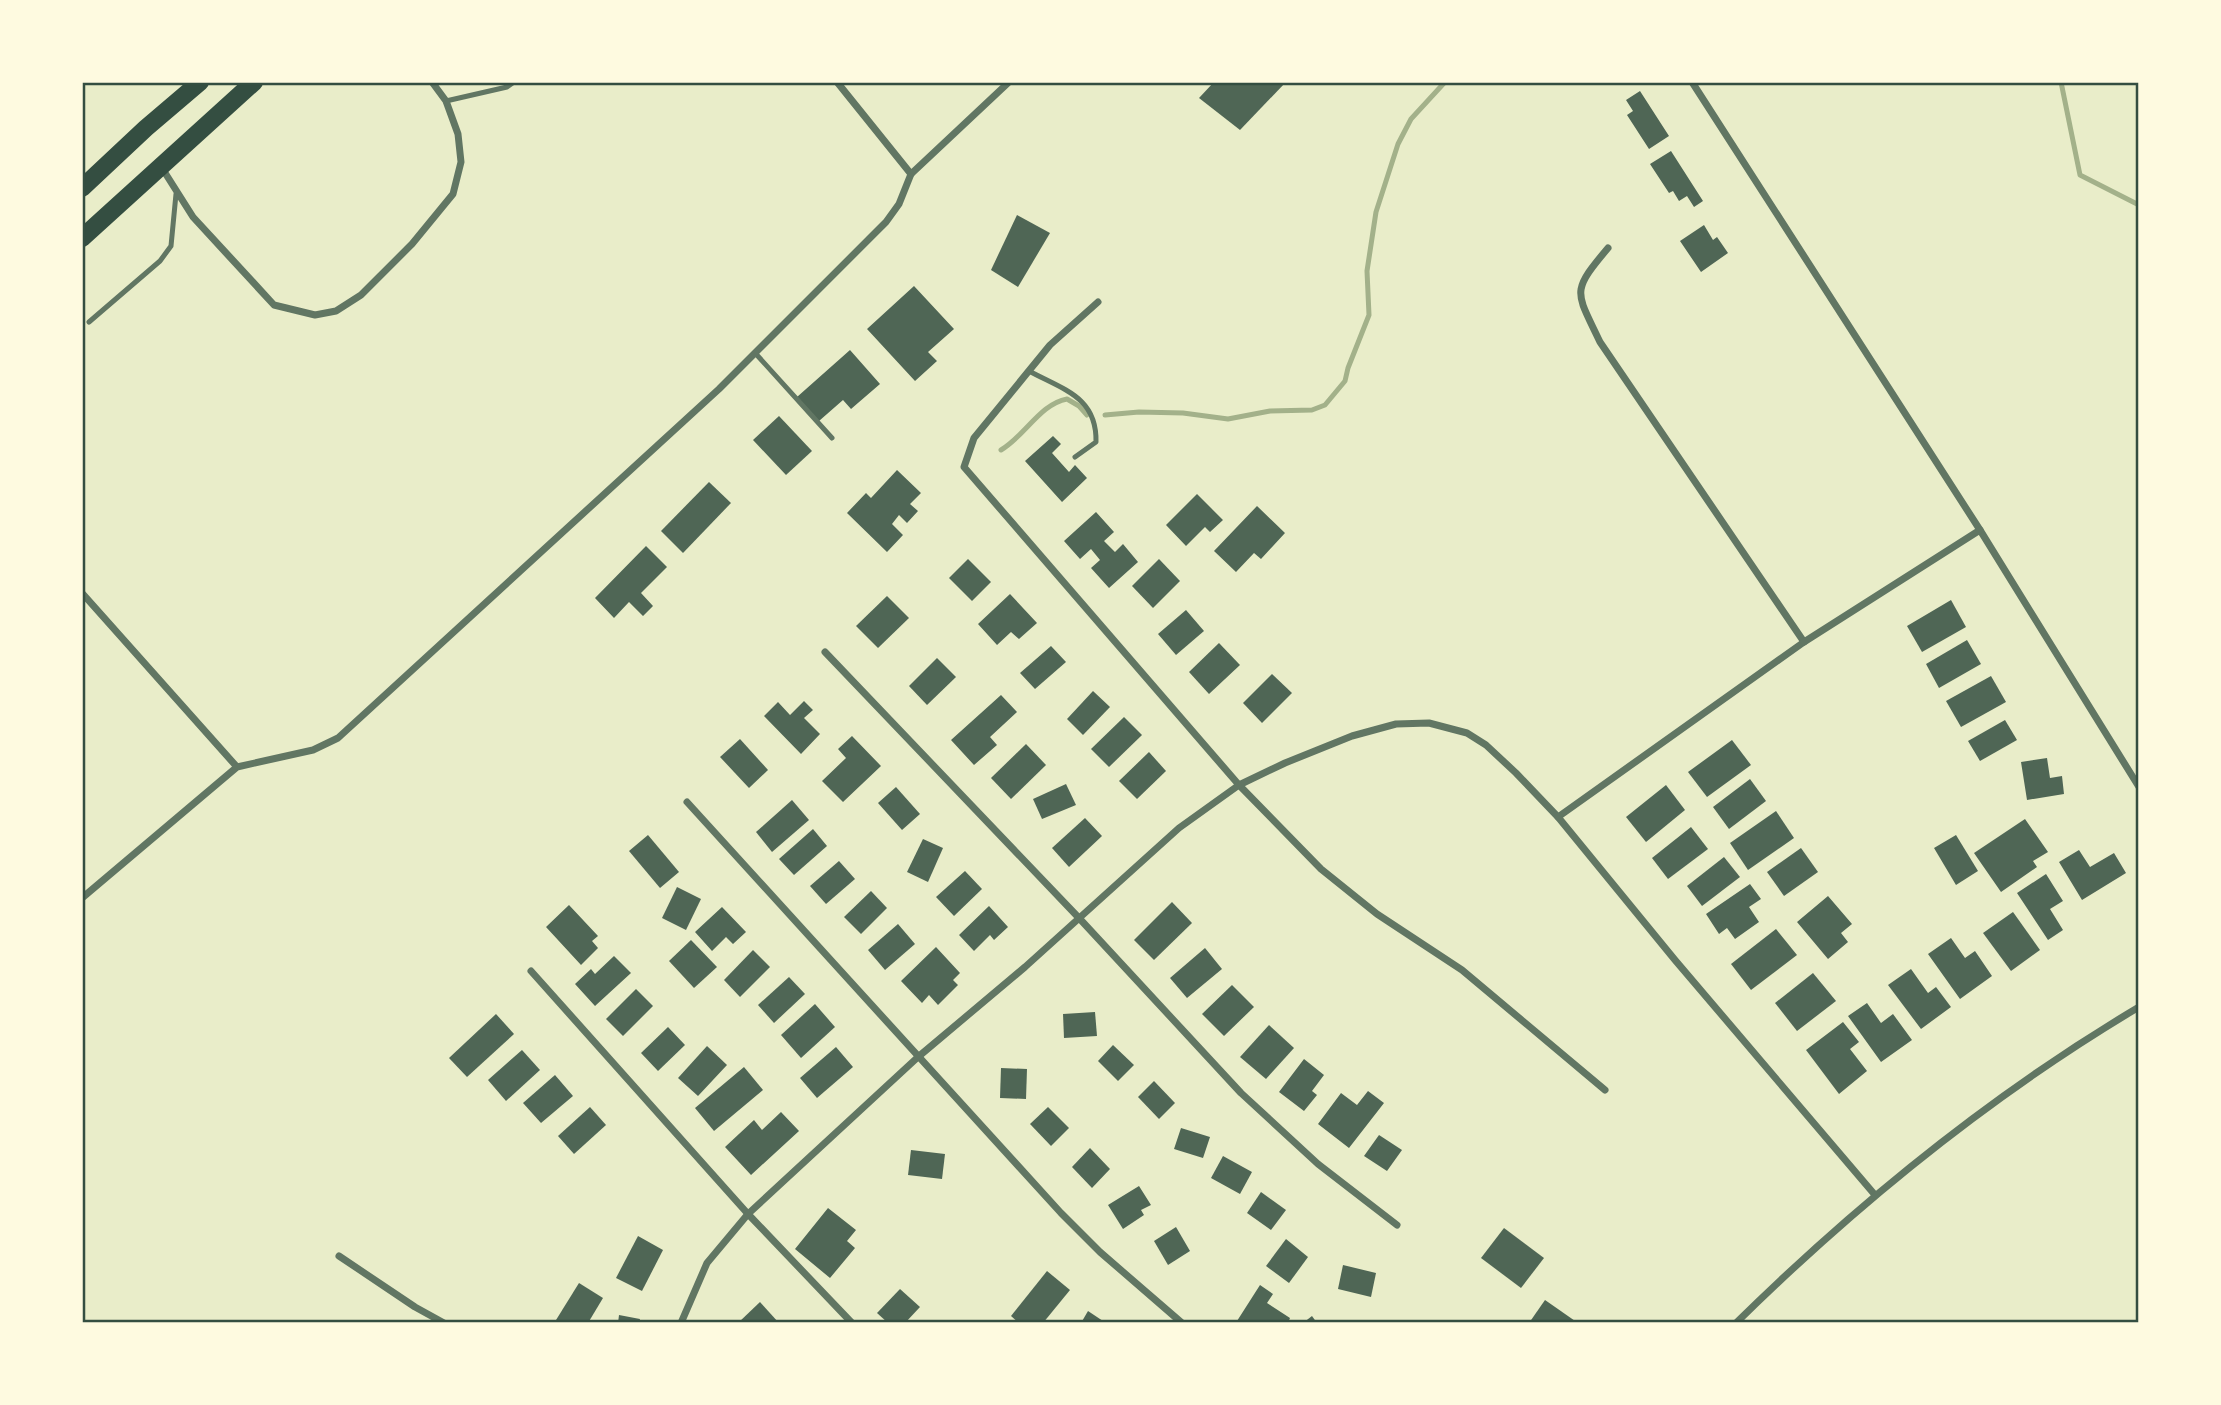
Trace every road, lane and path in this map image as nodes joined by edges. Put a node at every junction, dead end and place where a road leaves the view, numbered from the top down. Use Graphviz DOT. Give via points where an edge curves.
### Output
graph roads {
  1 [pos="200,82"];
  2 [pos="254,82"];
  3 [pos="432,82"];
  4 [pos="514,82"];
  5 [pos="836,82"];
  6 [pos="1009,82"];
  7 [pos="1692,82"];
  8 [pos="446,101"];
  9 [pos="161,167"];
  10 [pos="911,174"];
  11 [pos="82,188"];
  12 [pos="176,194"];
  13 [pos="82,238"];
  14 [pos="1608,248"];
  15 [pos="1098,302"];
  16 [pos="89,322"];
  17 [pos="755,354"];
  18 [pos="1029,371"];
  19 [pos="832,438"];
  20 [pos="1075,457"];
  21 [pos="1980,530"];
  22 [pos="82,593"];
  23 [pos="1804,642"];
  24 [pos="825,652"];
  25 [pos="237,767"];
  26 [pos="1239,785"];
  27 [pos="2139,787"];
  28 [pos="687,802"];
  29 [pos="1558,817"];
  30 [pos="82,898"];
  31 [pos="1079,918"];
  32 [pos="531,971"];
  33 [pos="2139,1007"];
  34 [pos="918,1057"];
  35 [pos="1605,1090"];
  36 [pos="1875,1195"];
  37 [pos="748,1214"];
  38 [pos="1397,1224"];
  39 [pos="339,1256"];
  40 [pos="444,1323"];
  41 [pos="681,1323"];
  42 [pos="852,1323"];
  43 [pos="1182,1323"];
  44 [pos="1736,1323"];
  1 -- 11 [label="highway"];
  2 -- 9 [label="highway"];
  3 -- 8 [label="street"];
  4 -- 8 [label="lane"];
  5 -- 10 [label="street"];
  6 -- 10 [label="street"];
  7 -- 21 [label="street"];
  8 -- 12 [label="street" via="458,134 461,162 453,194 412,244 361,295 336,311 315,316 274,305"];
  9 -- 12 [label="street"];
  9 -- 13 [label="highway"];
  10 -- 17 [label="street" via="886,222"];
  12 -- 16 [label="lane" via="171,246 160,261"];
  14 -- 23 [label="street" via="1585,275 1580,294 1600,342"];
  15 -- 18 [label="street" via="1050,345"];
  17 -- 19 [label="lane"];
  17 -- 25 [label="street" via="338,738 313,751"];
  18 -- 20 [label="lane" via="1087,404 1096,442"];
  18 -- 26 [label="street" via="974,438 964,467"];
  21 -- 23 [label="street"];
  21 -- 27 [label="street"];
  22 -- 25 [label="street"];
  23 -- 29 [label="street"];
  24 -- 31 [label="street"];
  25 -- 30 [label="street"];
  26 -- 29 [label="street" via="1352,736 1396,724 1429,723 1467,733 1486,745"];
  26 -- 31 [label="street" via="1179,828"];
  26 -- 35 [label="street" via="1321,869 1377,914 1462,970"];
  28 -- 34 [label="street"];
  29 -- 36 [label="street"];
  31 -- 34 [label="street"];
  31 -- 38 [label="street" via="1241,1093 1318,1164"];
  32 -- 37 [label="street"];
  33 -- 36 [label="street" via="2030,1077"];
  34 -- 37 [label="street"];
  34 -- 43 [label="street" via="1100,1252"];
  36 -- 44 [label="street"];
  37 -- 41 [label="street" via="708,1263"];
  37 -- 42 [label="street"];
  39 -- 40 [label="street"];
}
